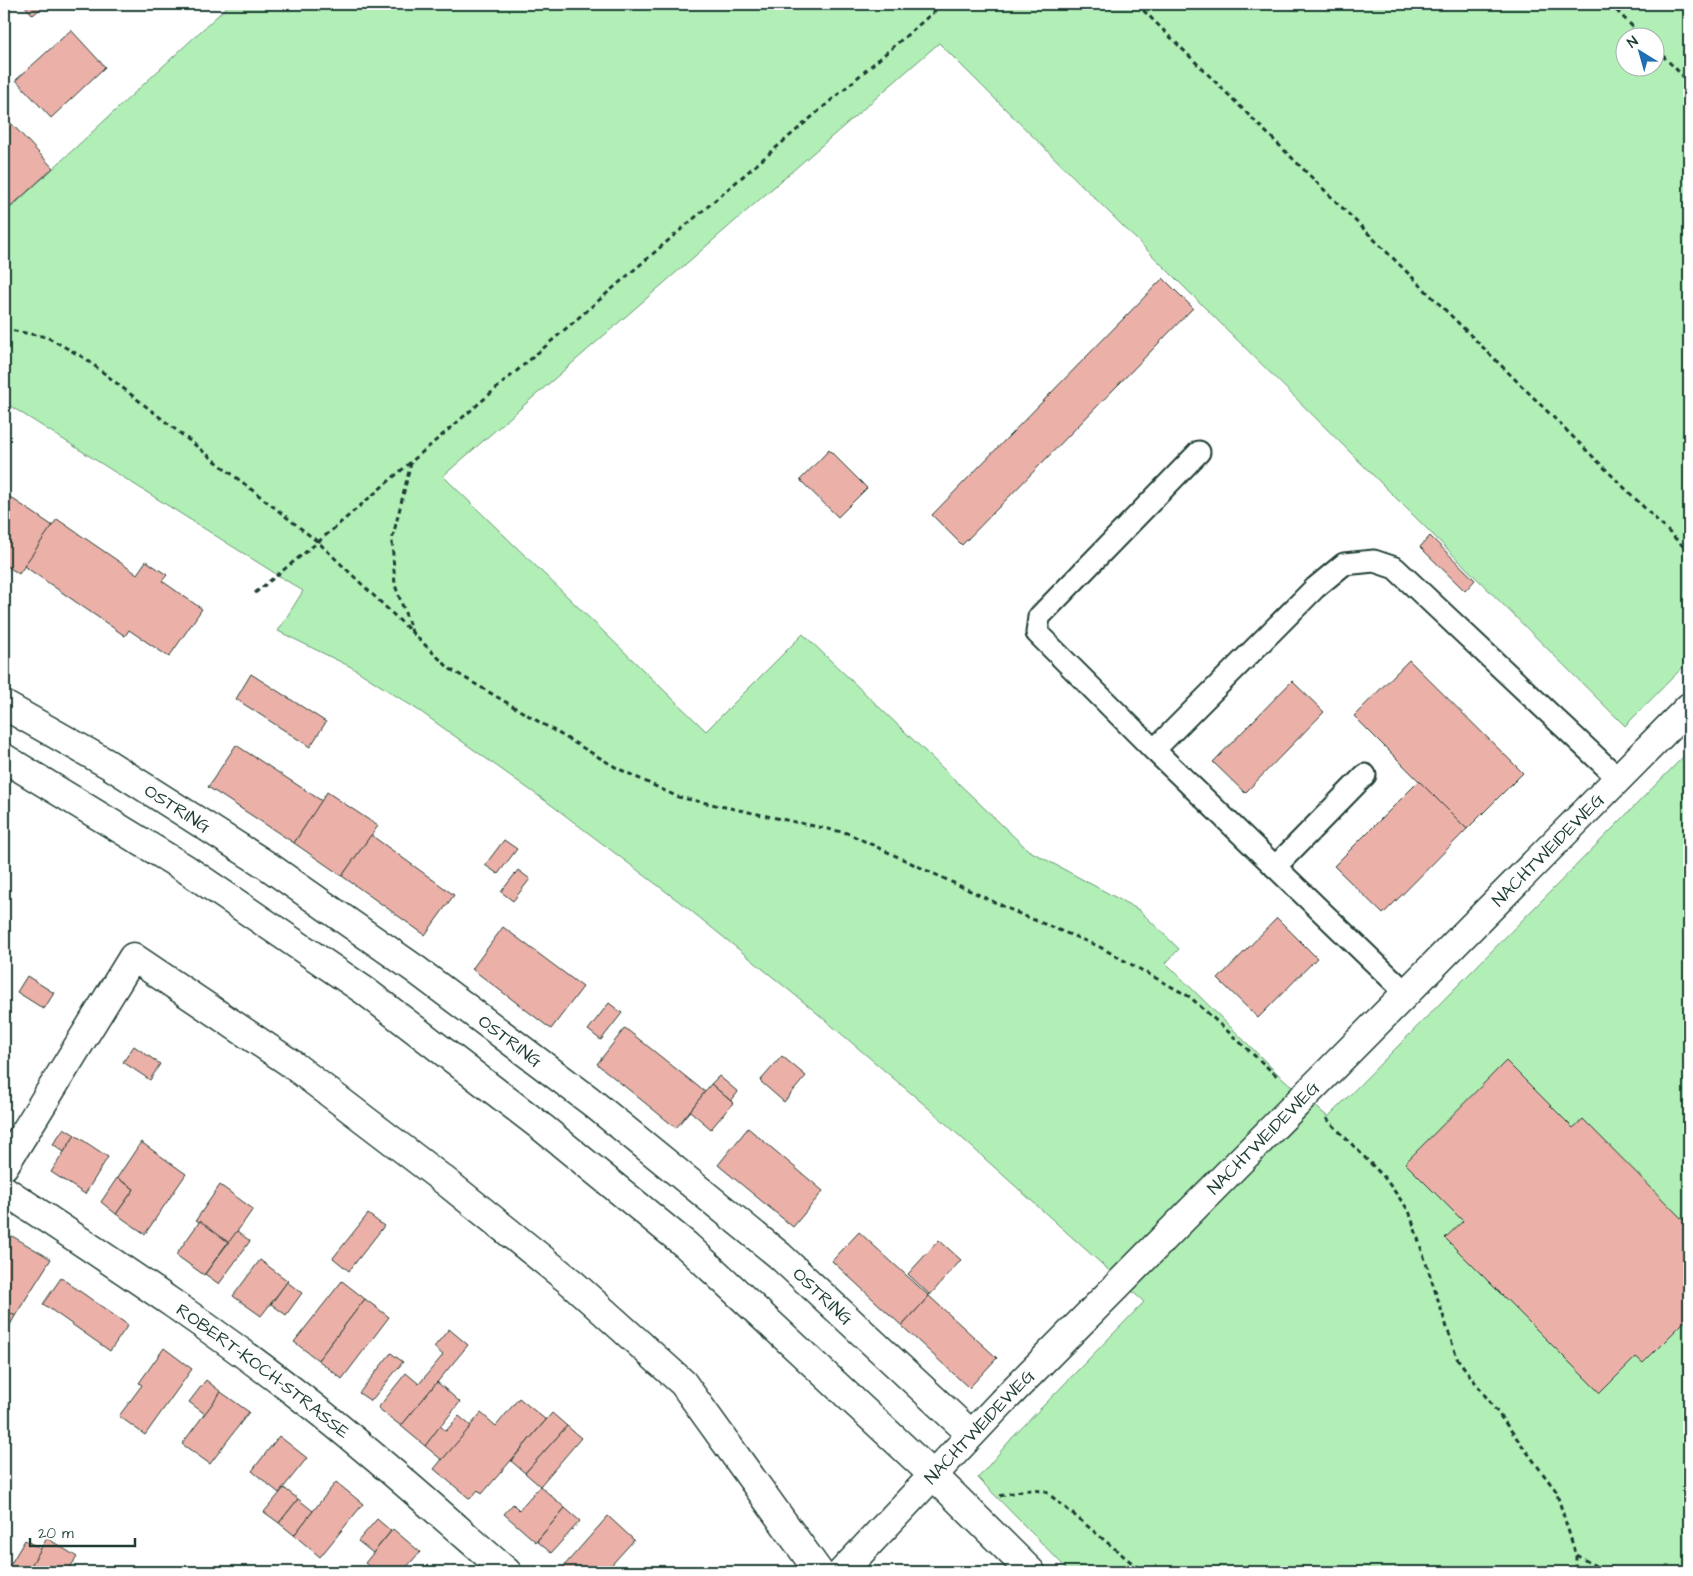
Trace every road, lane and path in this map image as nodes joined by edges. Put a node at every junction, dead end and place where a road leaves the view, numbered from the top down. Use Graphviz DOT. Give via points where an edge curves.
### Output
graph roads {
  1 [pos="943,4"];
  2 [pos="1137,4"];
  3 [pos="1610,4"];
  4 [pos="1634,28"];
  5 [pos="1666,58"];
  6 [pos="1689,82"];
  7 [pos="4,329"];
  8 [pos="1199,452"];
  9 [pos="412,461"];
  10 [pos="318,542"];
  11 [pos="1689,552"];
  12 [pos="255,593"];
  13 [pos="412,632"];
  14 [pos="4,705"];
  15 [pos="1689,706"];
  16 [pos="1154,750"];
  17 [pos="4,758"];
  18 [pos="1365,775"];
  19 [pos="1618,778"];
  20 [pos="1276,867"];
  21 [pos="1405,992"];
  22 [pos="1301,1098"];
  23 [pos="4,1166"];
  24 [pos="4,1190"];
  25 [pos="972,1434"];
  26 [pos="933,1475"];
  27 [pos="1000,1495"];
  28 [pos="1576,1555"];
  29 [pos="506,1572"];
  30 [pos="818,1572"];
  31 [pos="842,1572"];
  32 [pos="1032,1572"];
  33 [pos="1143,1572"];
  34 [pos="1576,1572"];
  35 [pos="1606,1572"];
  1 -- 9 [label="path"];
  2 -- 11 [label="path"];
  3 -- 4 [label="path"];
  5 -- 6 [label="path"];
  7 -- 10 [label="path" via="47,337 86,358"];
  8 -- 16 [label="lane" via="1039,617 1037,633"];
  9 -- 10 [label="path"];
  9 -- 13 [label="path" via="392,540 395,585"];
  10 -- 12 [label="path"];
  10 -- 13 [label="path"];
  13 -- 22 [label="path" via="450,669 617,768 678,796 847,833 1022,915 1098,946 1190,997"];
  14 -- 25 [label="street, OSTRING" via="108,764 268,866 415,969 589,1100 779,1255"];
  15 -- 19 [label="street, NACHTWEIDEWEG"];
  16 -- 19 [label="lane" via="1315,588 1344,564 1374,561 1395,568"];
  16 -- 20 [label="lane"];
  17 -- 26 [label="street" via="194,875 365,991 490,1087 686,1245"];
  18 -- 20 [label="lane"];
  19 -- 21 [label="street, NACHTWEIDEWEG"];
  20 -- 21 [label="lane"];
  21 -- 22 [label="street, NACHTWEIDEWEG"];
  22 -- 25 [label="street, NACHTWEIDEWEG"];
  22 -- 28 [label="path" via="1326,1118 1384,1177 1409,1211 1457,1358 1556,1491"];
  23 -- 30 [label="street" via="133,957 288,1062 445,1181 572,1283 683,1383"];
  24 -- 29 [label="street, ROBERT-KOCH-STRASSE" via="168,1299 293,1391"];
  25 -- 26 [label="street, NACHTWEIDEWEG"];
  26 -- 31 [label="street, NACHTWEIDEWEG"];
  26 -- 32 [label="street"];
  27 -- 33 [label="path" via="1025,1490 1045,1491"];
  28 -- 34 [label="path"];
  28 -- 35 [label="path"];
}
